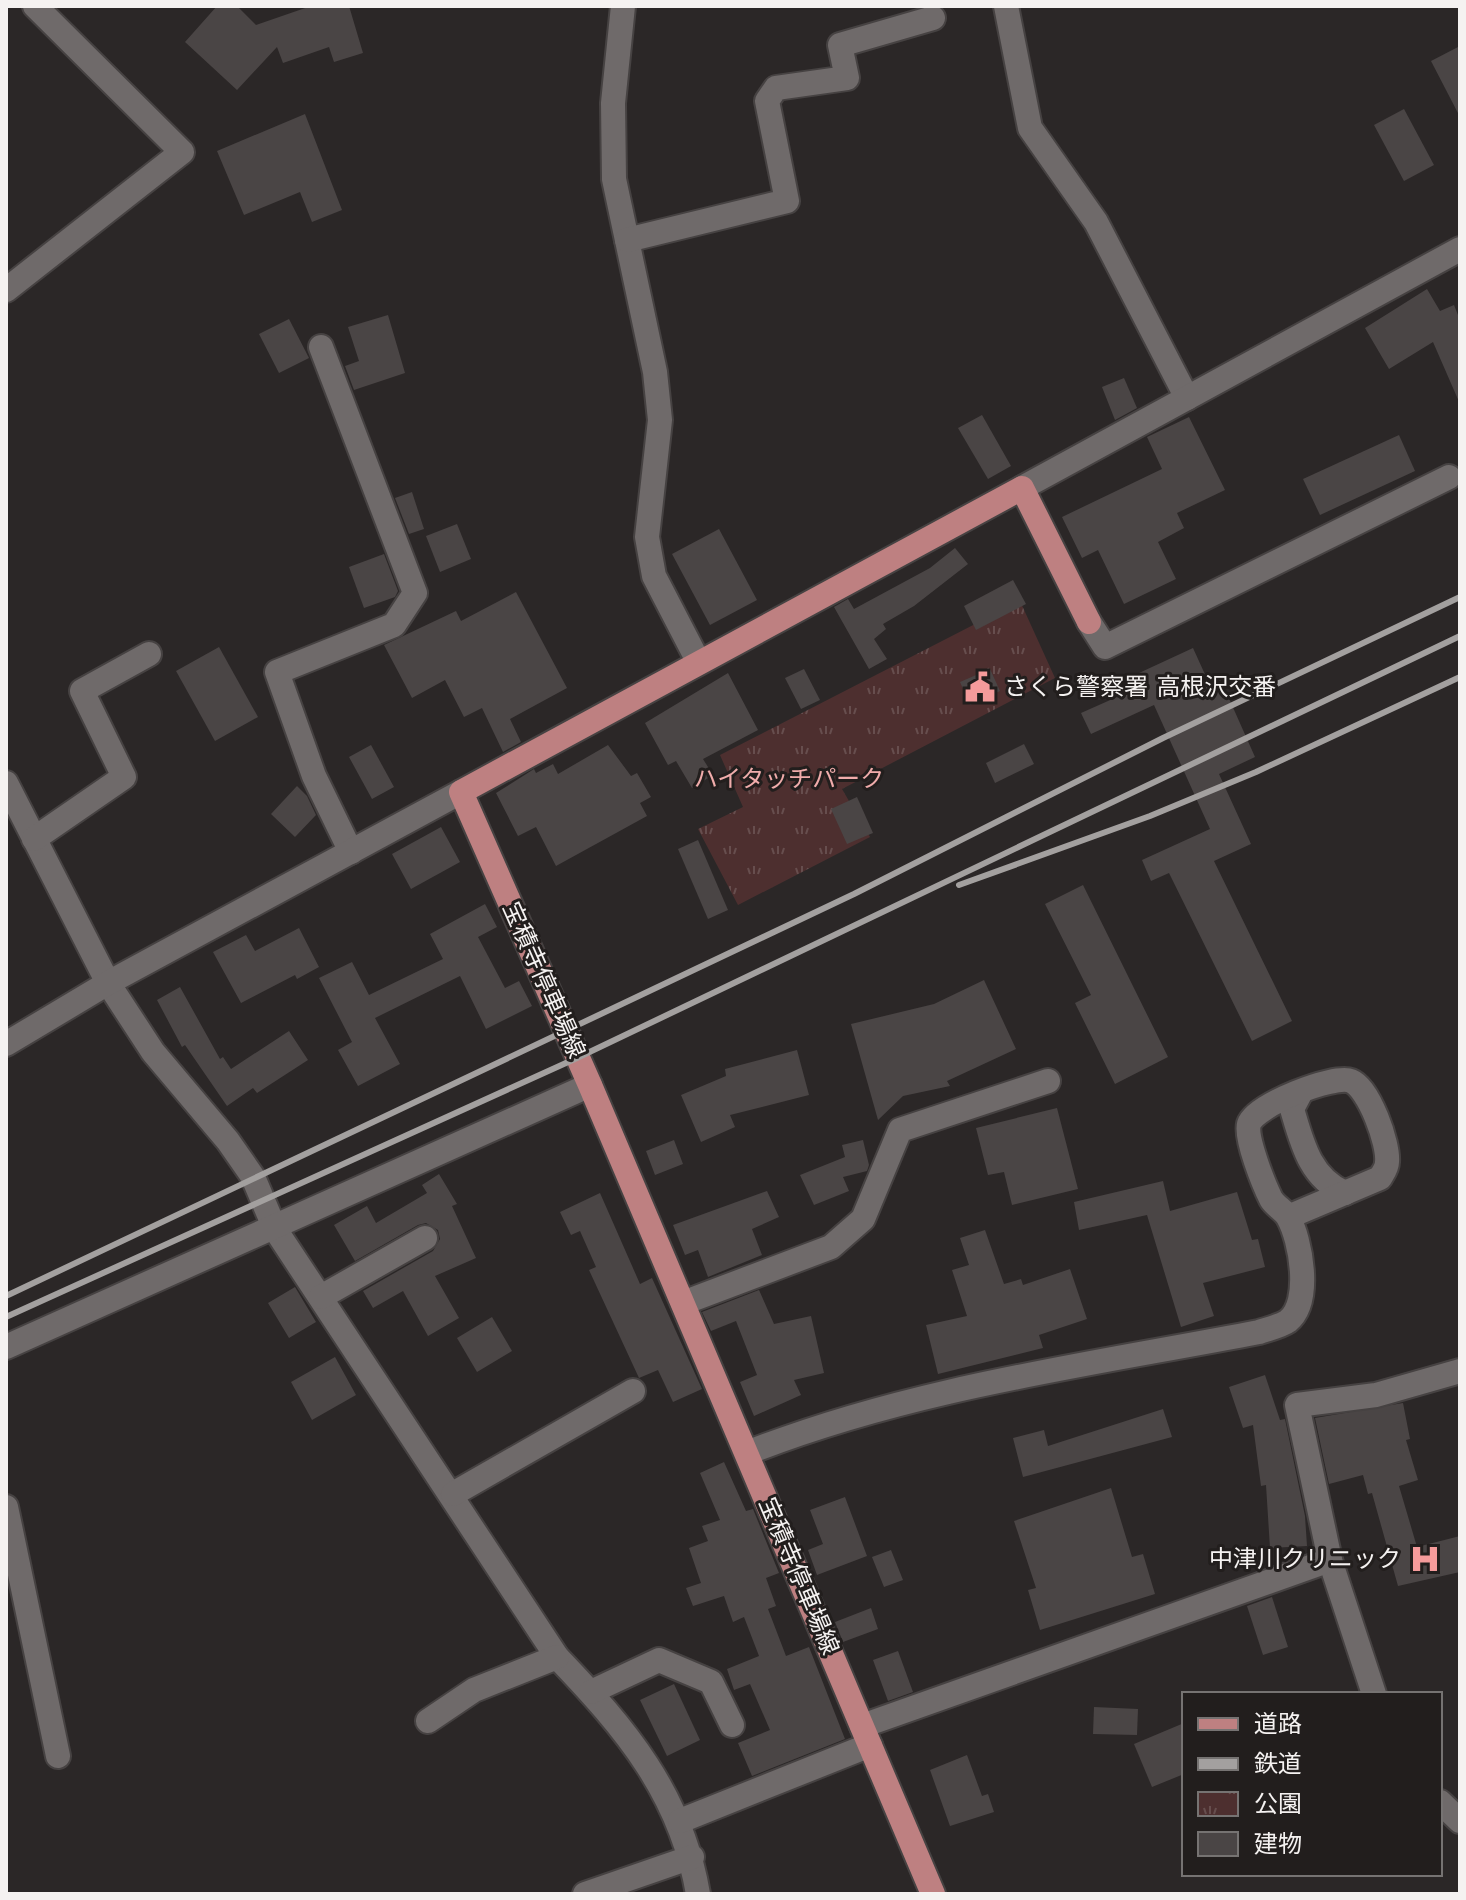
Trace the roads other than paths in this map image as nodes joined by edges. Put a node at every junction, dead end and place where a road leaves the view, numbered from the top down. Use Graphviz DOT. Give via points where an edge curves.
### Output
graph roads {
  1 [pos="35,6"];
  2 [pos="623,6"];
  3 [pos="1006,6"];
  4 [pos="933,18"];
  5 [pos="627,240"];
  6 [pos="1460,249"];
  7 [pos="6,290"];
  8 [pos="321,347"];
  9 [pos="1187,398"];
  10 [pos="1449,477"];
  11 [pos="1022,488"];
  12 [pos="1089,622"];
  13 [pos="149,654"];
  14 [pos="698,661"];
  15 [pos="8,790"];
  16 [pos="461,792"];
  17 [pos="34,839"];
  18 [pos="351,852"];
  19 [pos="108,983"];
  20 [pos="6,1044"];
  21 [pos="1048,1081"];
  22 [pos="590,1085"];
  23 [pos="1301,1092"];
  24 [pos="1345,1193"];
  25 [pos="1288,1217"];
  26 [pos="275,1229"];
  27 [pos="425,1238"];
  28 [pos="321,1297"];
  29 [pos="683,1303"];
  30 [pos="6,1347"];
  31 [pos="1460,1371"];
  32 [pos="633,1391"];
  33 [pos="747,1453"];
  34 [pos="453,1494"];
  35 [pos="6,1507"];
  36 [pos="1330,1560"];
  37 [pos="557,1657"];
  38 [pos="591,1692"];
  39 [pos="1373,1692"];
  40 [pos="428,1721"];
  41 [pos="732,1725"];
  42 [pos="866,1735"];
  43 [pos="58,1756"];
  44 [pos="1442,1804"];
  45 [pos="680,1821"];
  46 [pos="1460,1821"];
  47 [pos="692,1857"];
  48 [pos="585,1894"];
  49 [pos="698,1894"];
  50 [pos="933,1894"];
  1 -- 7 [label="street" via="182,152"];
  2 -- 5 [label="street" via="613,103 614,179"];
  3 -- 9 [label="street" via="1030,128 1096,222"];
  4 -- 5 [label="street" via="840,45 847,78 776,88 767,101 787,201"];
  5 -- 14 [label="street" via="660,420 647,537 654,576"];
  6 -- 9 [label="street"];
  8 -- 18 [label="street" via="415,593 394,625 277,672 314,776"];
  9 -- 11 [label="street"];
  10 -- 12 [label="street" via="1105,647"];
  11 -- 12 [label="main road"];
  11 -- 14 [label="main road"];
  13 -- 17 [label="street" via="82,691 124,777"];
  14 -- 16 [label="main road"];
  15 -- 17 [label="street"];
  16 -- 18 [label="street"];
  16 -- 22 [label="main road, 宝積寺停車場線"];
  17 -- 19 [label="street"];
  18 -- 19 [label="street"];
  19 -- 20 [label="street"];
  19 -- 26 [label="street" via="153,1052 253,1177"];
  21 -- 29 [label="street" via="900,1130 863,1219 831,1247"];
  22 -- 26 [label="street"];
  22 -- 29 [label="main road, 宝積寺停車場線"];
  23 -- 24 [label="street" via="1292,1109 1316,1173 1326,1185"];
  23 -- 24 [label="street" via="1336,1078 1354,1081 1369,1099 1387,1148 1387,1165 1380,1178"];
  23 -- 25 [label="street" via="1260,1109 1248,1136 1272,1201"];
  24 -- 25 [label="street"];
  25 -- 33 [label="street" via="1303,1269 1302,1297 1288,1321 1259,1332 895,1403"];
  26 -- 28 [label="street"];
  26 -- 30 [label="street"];
  27 -- 28 [label="street"];
  28 -- 34 [label="street"];
  29 -- 33 [label="main road, 宝積寺停車場線"];
  31 -- 36 [label="street" via="1376,1395 1297,1405"];
  32 -- 34 [label="street"];
  33 -- 42 [label="main road, 宝積寺停車場線"];
  34 -- 37 [label="street"];
  35 -- 43 [label="street"];
  36 -- 39 [label="street"];
  36 -- 42 [label="street"];
  37 -- 38 [label="street"];
  37 -- 40 [label="street" via="474,1690"];
  38 -- 41 [label="street" via="659,1660 711,1682"];
  38 -- 45 [label="street" via="659,1781"];
  42 -- 45 [label="street"];
  42 -- 50 [label="main road, 宝積寺停車場線"];
  44 -- 46 [label="street"];
  45 -- 47 [label="street"];
  47 -- 48 [label="street"];
  47 -- 49 [label="street"];
}
